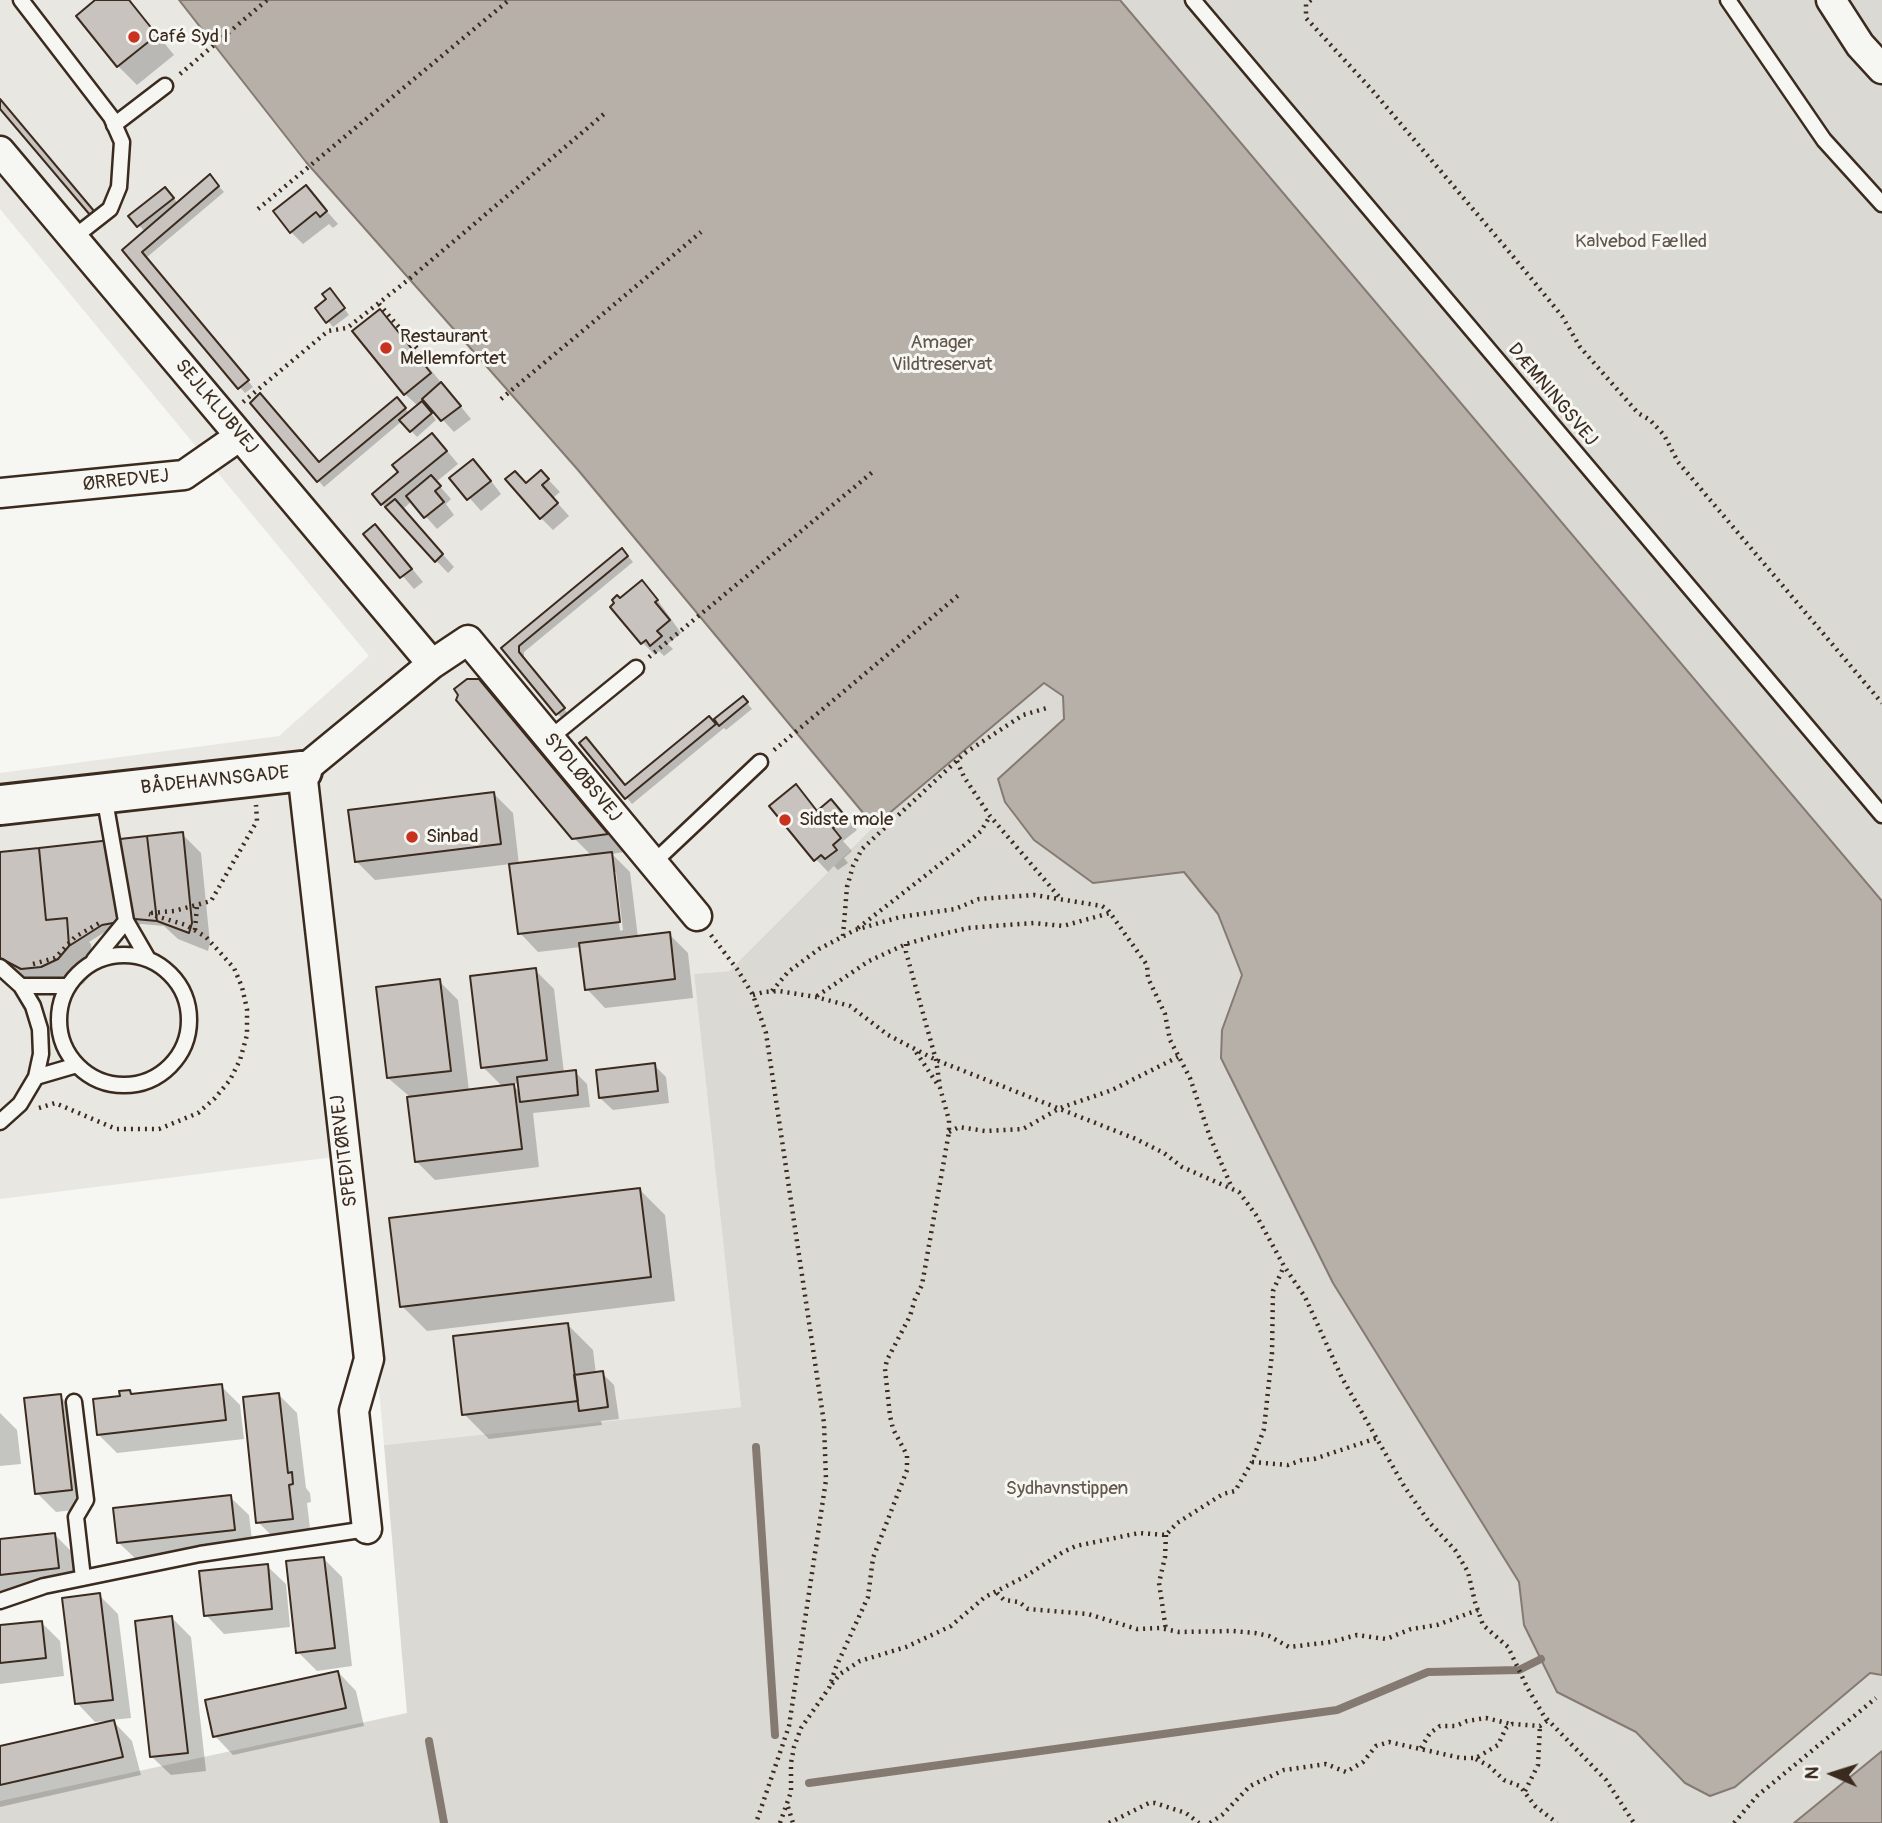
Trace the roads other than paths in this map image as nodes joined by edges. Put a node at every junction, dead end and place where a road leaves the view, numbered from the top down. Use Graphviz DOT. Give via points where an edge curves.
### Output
graph roads {
  1 [pos="20,0"];
  2 [pos="1194,0"];
  3 [pos="1728,0"];
  4 [pos="1831,0"];
  5 [pos="1882,68"];
  6 [pos="165,86"];
  7 [pos="114,125"];
  8 [pos="0,151"];
  9 [pos="1882,204"];
  10 [pos="73,238"];
  11 [pos="232,427"];
  12 [pos="0,493"];
  13 [pos="468,640"];
  14 [pos="432,664"];
  15 [pos="636,668"];
  16 [pos="550,738"];
  17 [pos="760,762"];
  18 [pos="302,771"];
  19 [pos="104,794"];
  20 [pos="0,805"];
  21 [pos="1882,815"];
  22 [pos="653,863"];
  23 [pos="697,916"];
  24 [pos="126,921"];
  25 [pos="148,959"];
  26 [pos="93,961"];
  27 [pos="0,967"];
  28 [pos="21,986"];
  29 [pos="68,986"];
  30 [pos="77,1065"];
  31 [pos="36,1077"];
  32 [pos="0,1122"];
  33 [pos="74,1402"];
  34 [pos="367,1529"];
  35 [pos="83,1578"];
  36 [pos="0,1601"];
  1 -- 7 [label="lane"];
  2 -- 21 [label="lane, DÆMNINGSVEJ"];
  3 -- 9 [label="lane" via="1824,140"];
  4 -- 5 [label="street" via="1860,45"];
  6 -- 7 [label="lane"];
  7 -- 10 [label="lane" via="122,142 119,187 110,209"];
  8 -- 10 [label="street, SEJLKLUBVEJ"];
  10 -- 11 [label="street, SEJLKLUBVEJ"];
  11 -- 12 [label="street, ØRREDVEJ" via="184,475"];
  11 -- 14 [label="street, SEJLKLUBVEJ"];
  13 -- 14 [label="street, BÅDEHAVNSGADE"];
  13 -- 16 [label="street, SYDLØBSVEJ"];
  14 -- 18 [label="street, BÅDEHAVNSGADE"];
  15 -- 16 [label="lane"];
  16 -- 22 [label="street, SYDLØBSVEJ"];
  17 -- 22 [label="lane"];
  18 -- 19 [label="street, BÅDEHAVNSGADE"];
  18 -- 34 [label="street, SPEDITØRVEJ" via="369,1359 354,1411"];
  19 -- 20 [label="street, BÅDEHAVNSGADE"];
  19 -- 24 [label="lane"];
  22 -- 23 [label="street, SYDLØBSVEJ"];
  24 -- 25 [label="lane"];
  24 -- 26 [label="lane"];
  25 -- 26 [label="lane" via="114,955"];
  25 -- 30 [label="lane" via="174,977 185,996 186,1040 176,1060 139,1084 116,1085"];
  26 -- 29 [label="lane"];
  27 -- 28 [label="lane"];
  28 -- 29 [label="lane"];
  28 -- 31 [label="lane" via="40,1030"];
  29 -- 30 [label="lane" via="60,1006 59,1027 65,1048"];
  30 -- 31 [label="lane"];
  31 -- 32 [label="lane" via="20,1104"];
  33 -- 35 [label="lane" via="86,1500 76,1517"];
  34 -- 35 [label="lane" via="200,1553"];
  35 -- 36 [label="lane"];
}
